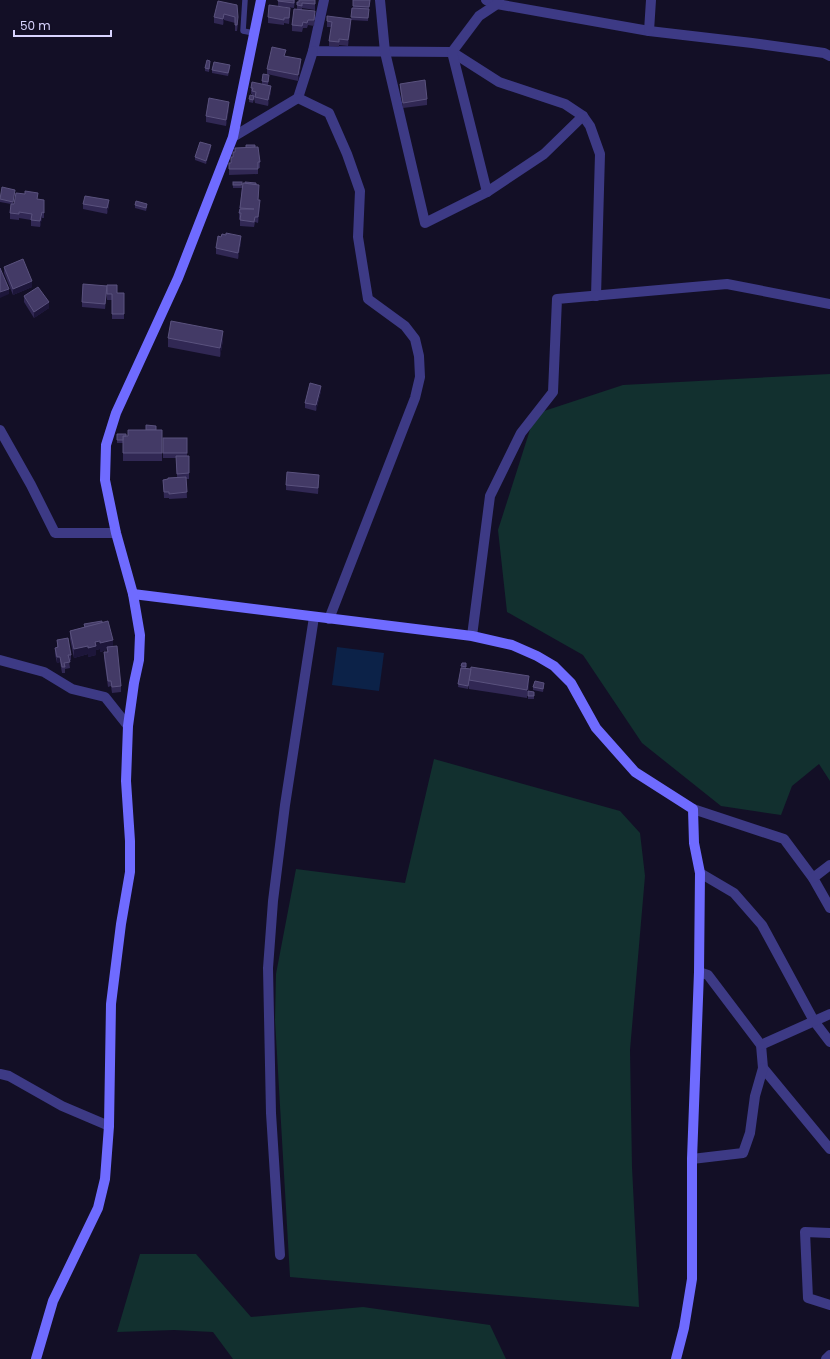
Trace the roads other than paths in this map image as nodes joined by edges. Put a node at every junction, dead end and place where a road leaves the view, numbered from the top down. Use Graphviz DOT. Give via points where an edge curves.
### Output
graph roads {
  1 [pos="246,0"];
  2 [pos="261,0"];
  3 [pos="324,0"];
  4 [pos="380,0"];
  5 [pos="486,0"];
  6 [pos="651,0"];
  7 [pos="498,2"];
  8 [pos="649,31"];
  9 [pos="254,33"];
  10 [pos="313,51"];
  11 [pos="385,52"];
  12 [pos="452,52"];
  13 [pos="830,56"];
  14 [pos="298,98"];
  15 [pos="583,116"];
  16 [pos="232,137"];
  17 [pos="487,192"];
  18 [pos="596,296"];
  19 [pos="830,304"];
  20 [pos="0,430"];
  21 [pos="116,533"];
  22 [pos="133,594"];
  23 [pos="314,617"];
  24 [pos="329,619"];
  25 [pos="472,636"];
  26 [pos="0,660"];
  27 [pos="128,726"];
  28 [pos="693,809"];
  29 [pos="830,865"];
  30 [pos="700,873"];
  31 [pos="813,878"];
  32 [pos="830,908"];
  33 [pos="699,972"];
  34 [pos="830,1014"];
  35 [pos="814,1021"];
  36 [pos="830,1042"];
  37 [pos="761,1045"];
  38 [pos="763,1068"];
  39 [pos="0,1074"];
  40 [pos="109,1126"];
  41 [pos="830,1149"];
  42 [pos="692,1159"];
  43 [pos="830,1234"];
  44 [pos="280,1255"];
  45 [pos="830,1305"];
  46 [pos="830,1355"];
  47 [pos="36,1359"];
  48 [pos="676,1359"];
  49 [pos="826,1359"];
  1 -- 9 [label="lane" via="243,31"];
  2 -- 9 [label="street"];
  3 -- 10 [label="street"];
  4 -- 11 [label="street"];
  5 -- 7 [label="street"];
  6 -- 8 [label="street"];
  7 -- 8 [label="street"];
  7 -- 12 [label="street" via="479,16"];
  8 -- 13 [label="street" via="752,43"];
  9 -- 16 [label="street"];
  10 -- 11 [label="street"];
  10 -- 14 [label="street"];
  11 -- 12 [label="street"];
  11 -- 17 [label="street" via="425,223"];
  12 -- 15 [label="street" via="499,82 565,104"];
  12 -- 17 [label="street"];
  14 -- 16 [label="street"];
  14 -- 24 [label="street" via="329,113 360,191 358,237 368,299 405,326 415,339 419,356 420,377 415,398"];
  15 -- 17 [label="street" via="544,154"];
  15 -- 18 [label="street" via="590,126 600,154"];
  16 -- 21 [label="street" via="178,278 116,413 106,445 105,480"];
  18 -- 19 [label="street" via="727,284"];
  18 -- 25 [label="street" via="557,299 553,392 521,433 490,496"];
  20 -- 21 [label="street" via="55,533"];
  21 -- 22 [label="street"];
  22 -- 23 [label="street"];
  22 -- 27 [label="street" via="140,635 139,660"];
  23 -- 24 [label="street"];
  23 -- 44 [label="street" via="284,813 268,968 271,1113"];
  24 -- 25 [label="street"];
  25 -- 28 [label="street" via="512,645 554,666 571,684 596,728 635,772"];
  26 -- 27 [label="street" via="44,672 72,689 105,697"];
  27 -- 40 [label="street" via="126,781 130,872 111,1004"];
  28 -- 30 [label="street" via="694,843"];
  28 -- 31 [label="street" via="784,839"];
  29 -- 31 [label="street"];
  30 -- 33 [label="street"];
  30 -- 35 [label="street" via="734,893 762,925"];
  31 -- 32 [label="street"];
  33 -- 37 [label="street" via="708,975"];
  33 -- 42 [label="street"];
  34 -- 35 [label="street"];
  35 -- 36 [label="street"];
  35 -- 37 [label="street"];
  37 -- 38 [label="street"];
  38 -- 41 [label="street"];
  38 -- 42 [label="street" via="755,1096 750,1133 743,1154"];
  39 -- 40 [label="street" via="9,1076 62,1106"];
  40 -- 47 [label="street" via="105,1179 98,1208 53,1301"];
  42 -- 48 [label="street" via="692,1280"];
  43 -- 45 [label="street" via="805,1232 808,1298"];
  46 -- 49 [label="street"];
}
